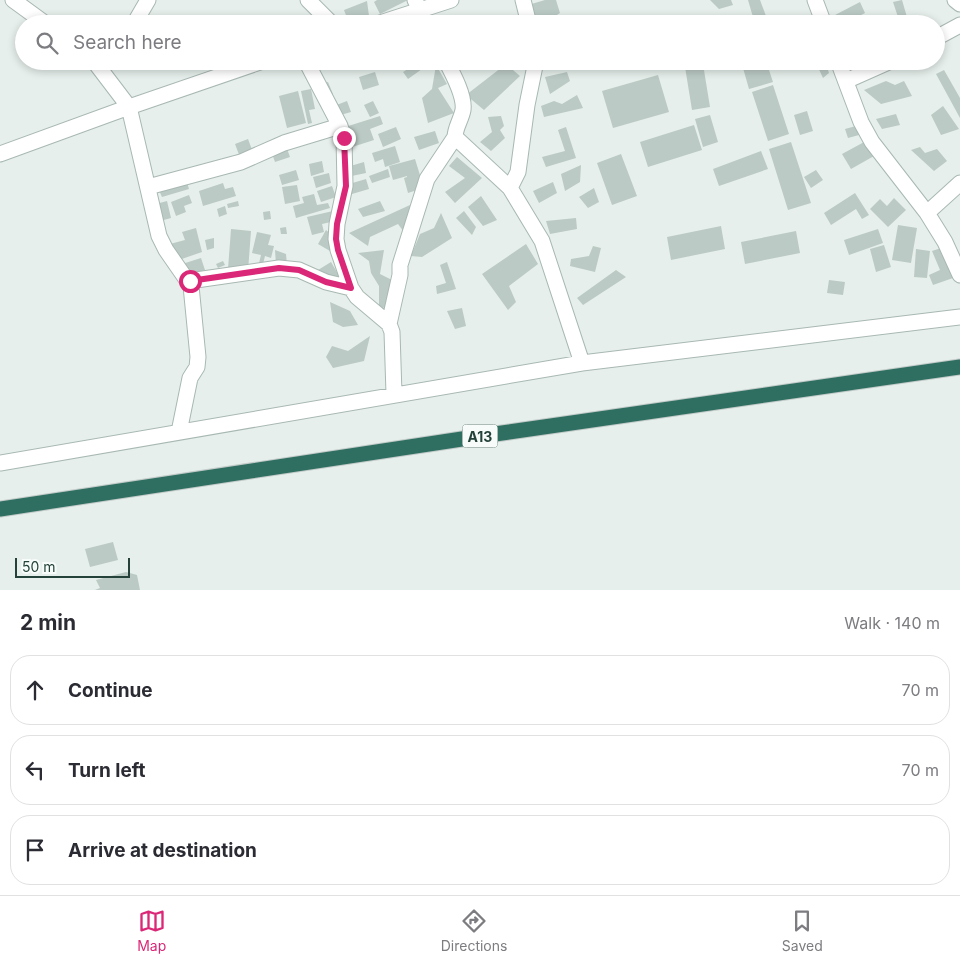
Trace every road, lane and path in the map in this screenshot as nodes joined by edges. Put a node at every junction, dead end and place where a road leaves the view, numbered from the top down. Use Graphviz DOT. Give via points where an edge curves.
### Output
graph roads {
  1 [pos="13,0"];
  2 [pos="148,0"];
  3 [pos="308,0"];
  4 [pos="451,0"];
  5 [pos="523,0"];
  6 [pos="955,0"];
  7 [pos="819,1"];
  8 [pos="960,4"];
  9 [pos="420,11"];
  10 [pos="34,15"];
  11 [pos="139,15"];
  12 [pos="323,15"];
  13 [pos="407,15"];
  14 [pos="527,15"];
  15 [pos="822,15"];
  16 [pos="960,25"];
  17 [pos="945,33"];
  18 [pos="102,70"];
  19 [pos="237,70"];
  20 [pos="311,70"];
  21 [pos="450,70"];
  22 [pos="534,70"];
  23 [pos="841,70"];
  24 [pos="872,70"];
  25 [pos="846,82"];
  26 [pos="129,107"];
  27 [pos="340,126"];
  28 [pos="455,137"];
  29 [pos="0,154"];
  30 [pos="960,183"];
  31 [pos="148,187"];
  32 [pos="510,188"];
  33 [pos="927,213"];
  34 [pos="960,276"];
  35 [pos="190,281"];
  36 [pos="351,288"];
  37 [pos="960,317"];
  38 [pos="389,324"];
  39 [pos="582,363"];
  40 [pos="960,367"];
  41 [pos="394,394"];
  42 [pos="179,432"];
  43 [pos="0,463"];
  44 [pos="0,509"];
  1 -- 10 [label="street"];
  2 -- 11 [label="street"];
  3 -- 12 [label="street"];
  4 -- 9 [label="street"];
  5 -- 14 [label="street"];
  6 -- 8 [label="street"];
  7 -- 15 [label="street"];
  9 -- 13 [label="street"];
  16 -- 17 [label="street"];
  18 -- 26 [label="street"];
  19 -- 26 [label="street"];
  20 -- 27 [label="street"];
  21 -- 28 [label="street" via="463,102"];
  22 -- 32 [label="street" via="518,172"];
  23 -- 25 [label="street"];
  24 -- 25 [label="street"];
  25 -- 33 [label="street" via="872,142"];
  26 -- 29 [label="street"];
  26 -- 31 [label="street"];
  27 -- 31 [label="street" via="284,143 241,162"];
  27 -- 36 [label="street" via="344,138 346,186 336,239"];
  28 -- 32 [label="street"];
  28 -- 38 [label="street" via="427,180 400,265"];
  30 -- 33 [label="street"];
  31 -- 35 [label="street" via="159,236"];
  32 -- 39 [label="street" via="542,241"];
  33 -- 34 [label="street"];
  35 -- 36 [label="street" via="279,268 299,270 326,282"];
  35 -- 42 [label="street" via="198,357 197,367 190,378"];
  36 -- 38 [label="street"];
  37 -- 39 [label="street"];
  38 -- 41 [label="street" via="393,343"];
  39 -- 41 [label="street"];
  40 -- 44 [label="highway, A13"];
  41 -- 42 [label="street"];
  42 -- 43 [label="street"];
}
